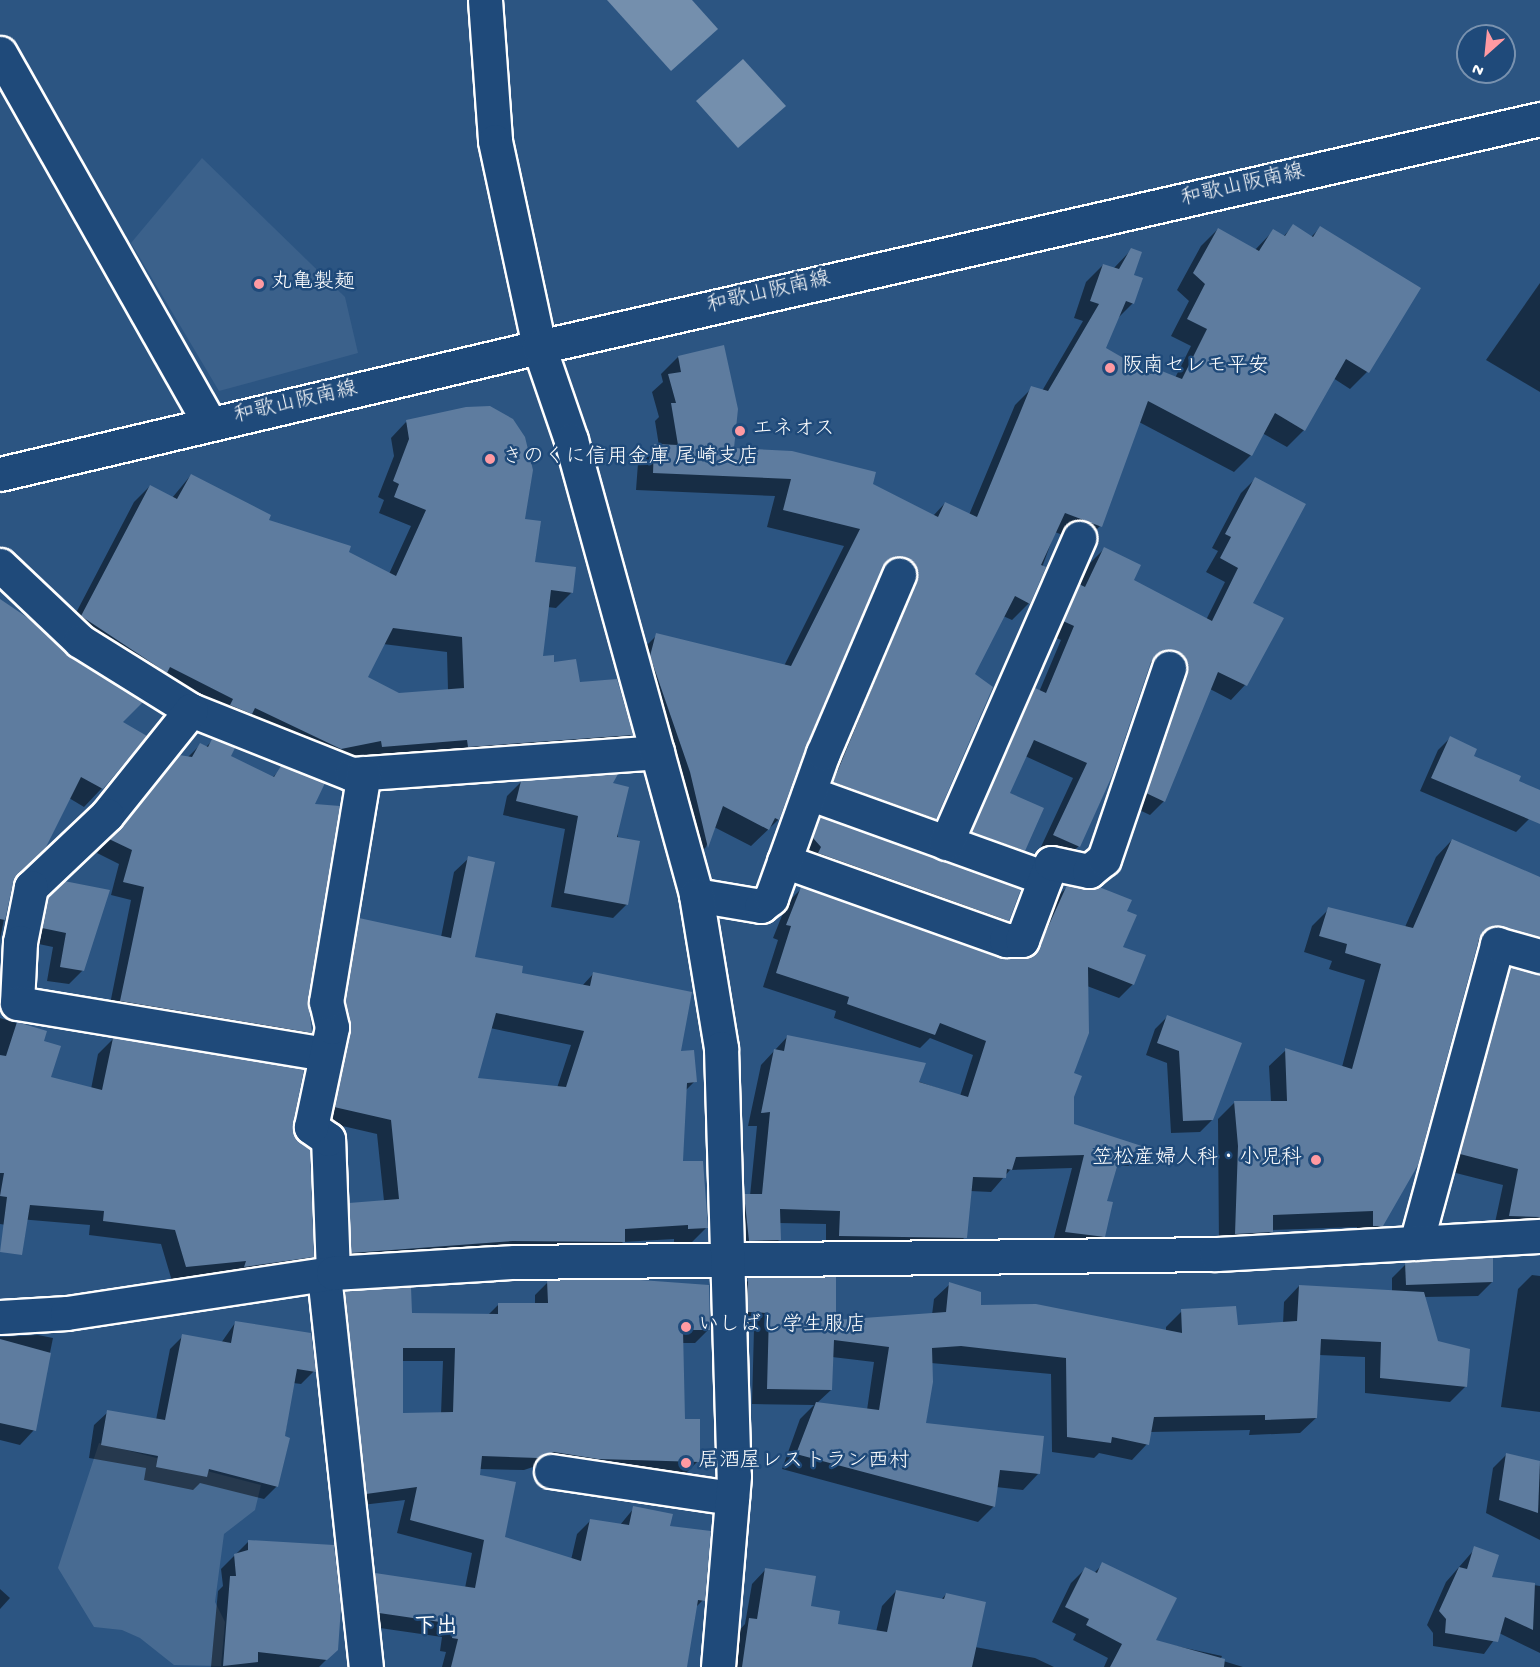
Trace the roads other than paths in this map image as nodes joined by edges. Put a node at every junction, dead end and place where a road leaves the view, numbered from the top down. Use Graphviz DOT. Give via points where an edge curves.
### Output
graph roads {
  1 [pos="485,0"];
  2 [pos="0,53"];
  3 [pos="1540,119"];
  4 [pos="539,346"];
  5 [pos="210,424"];
  6 [pos="0,474"];
  7 [pos="1079,538"];
  8 [pos="0,565"];
  9 [pos="899,575"];
  10 [pos="1169,668"];
  11 [pos="191,710"];
  12 [pos="657,752"];
  13 [pos="364,773"];
  14 [pos="809,793"];
  15 [pos="946,843"];
  16 [pos="784,861"];
  17 [pos="1045,878"];
  18 [pos="696,895"];
  19 [pos="10,941"];
  20 [pos="1540,956"];
  21 [pos="326,1054"];
  22 [pos="1540,1236"];
  23 [pos="1416,1243"];
  24 [pos="725,1257"];
  25 [pos="329,1274"];
  26 [pos="0,1317"];
  27 [pos="551,1471"];
  28 [pos="732,1498"];
  29 [pos="366,1667"];
  30 [pos="717,1667"];
  1 -- 4 [label="street" via="495,141"];
  2 -- 5 [label="street"];
  3 -- 4 [label="street, 和歌山阪南線"];
  4 -- 5 [label="street, 和歌山阪南線"];
  4 -- 12 [label="street" via="571,440"];
  5 -- 6 [label="street, 和歌山阪南線"];
  7 -- 15 [label="street"];
  8 -- 11 [label="street" via="80,641"];
  9 -- 14 [label="street"];
  10 -- 17 [label="street" via="1101,864 1089,871 1051,863"];
  11 -- 13 [label="street" via="352,774"];
  11 -- 19 [label="street" via="107,815 31,887"];
  12 -- 13 [label="street"];
  12 -- 18 [label="street"];
  13 -- 21 [label="street" via="326,1002 332,1027"];
  14 -- 15 [label="street"];
  14 -- 16 [label="street"];
  15 -- 17 [label="street"];
  16 -- 17 [label="street" via="1014,942 1027,936"];
  16 -- 18 [label="street" via="766,904"];
  18 -- 24 [label="street" via="721,1048"];
  19 -- 21 [label="street" via="16,1003"];
  20 -- 23 [label="street" via="1497,944"];
  21 -- 25 [label="street" via="311,1127 328,1139"];
  22 -- 23 [label="street"];
  23 -- 24 [label="street" via="1216,1254"];
  24 -- 25 [label="street" via="515,1262"];
  24 -- 28 [label="street"];
  25 -- 26 [label="street" via="67,1313"];
  25 -- 29 [label="street"];
  27 -- 28 [label="street"];
  28 -- 30 [label="street"];
}
